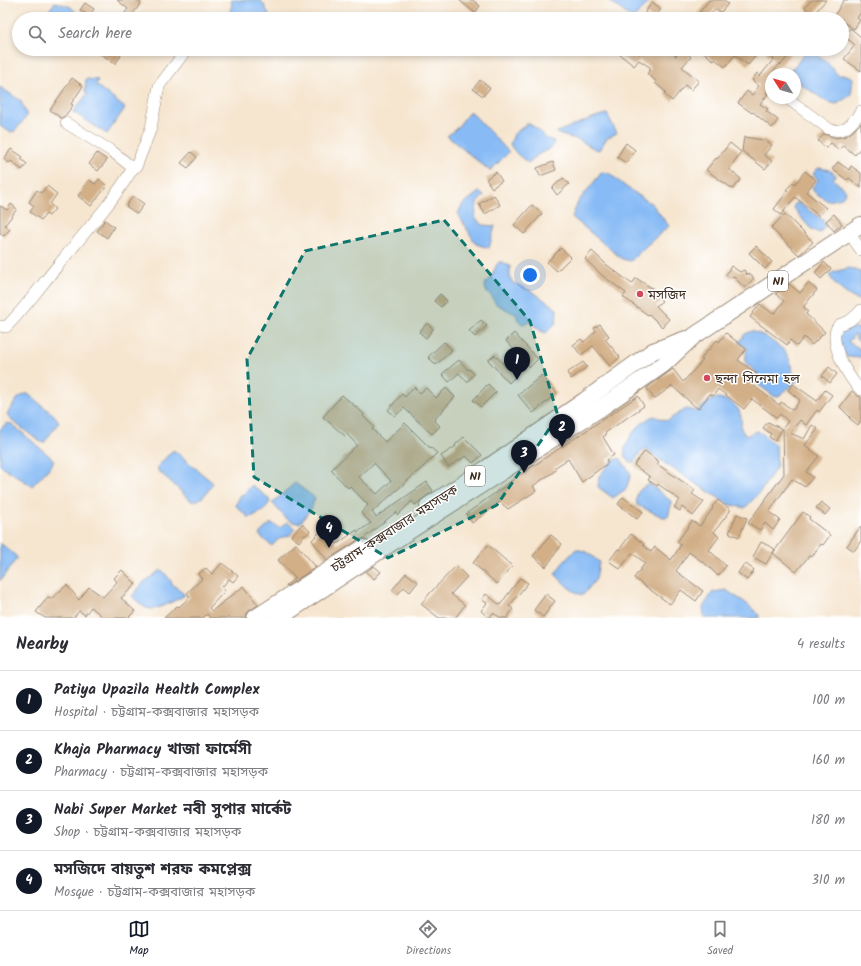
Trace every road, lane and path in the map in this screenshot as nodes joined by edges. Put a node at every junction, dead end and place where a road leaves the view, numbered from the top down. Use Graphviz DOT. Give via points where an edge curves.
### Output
graph roads {
  1 [pos="182,56"];
  2 [pos="795,104"];
  3 [pos="861,111"];
  4 [pos="66,123"];
  5 [pos="133,168"];
  6 [pos="855,229"];
  7 [pos="861,250"];
  8 [pos="861,310"];
  9 [pos="0,326"];
  10 [pos="694,336"];
  11 [pos="861,390"];
  12 [pos="255,618"];
  13 [pos="279,618"];
  1 -- 5 [label="street" via="159,86 151,128"];
  2 -- 3 [label="street" via="834,131 841,131 850,125"];
  4 -- 5 [label="street" via="113,152"];
  5 -- 9 [label="street" via="121,188 21,313 6,327"];
  6 -- 7 [label="street"];
  6 -- 10 [label="highway, চট্টগ্রাম-কক্সবাজার মহাসড়ক / N1"];
  8 -- 11 [label="street" via="849,321 840,324 835,332 836,349 854,385"];
  10 -- 12 [label="highway, চট্টগ্রাম-কক্সবাজার মহাসড়ক / N1" via="653,351 484,470"];
  10 -- 13 [label="highway, চট্টগ্রাম-কক্সবাজার মহাসড়ক / N1" via="664,364 601,408"];
}
